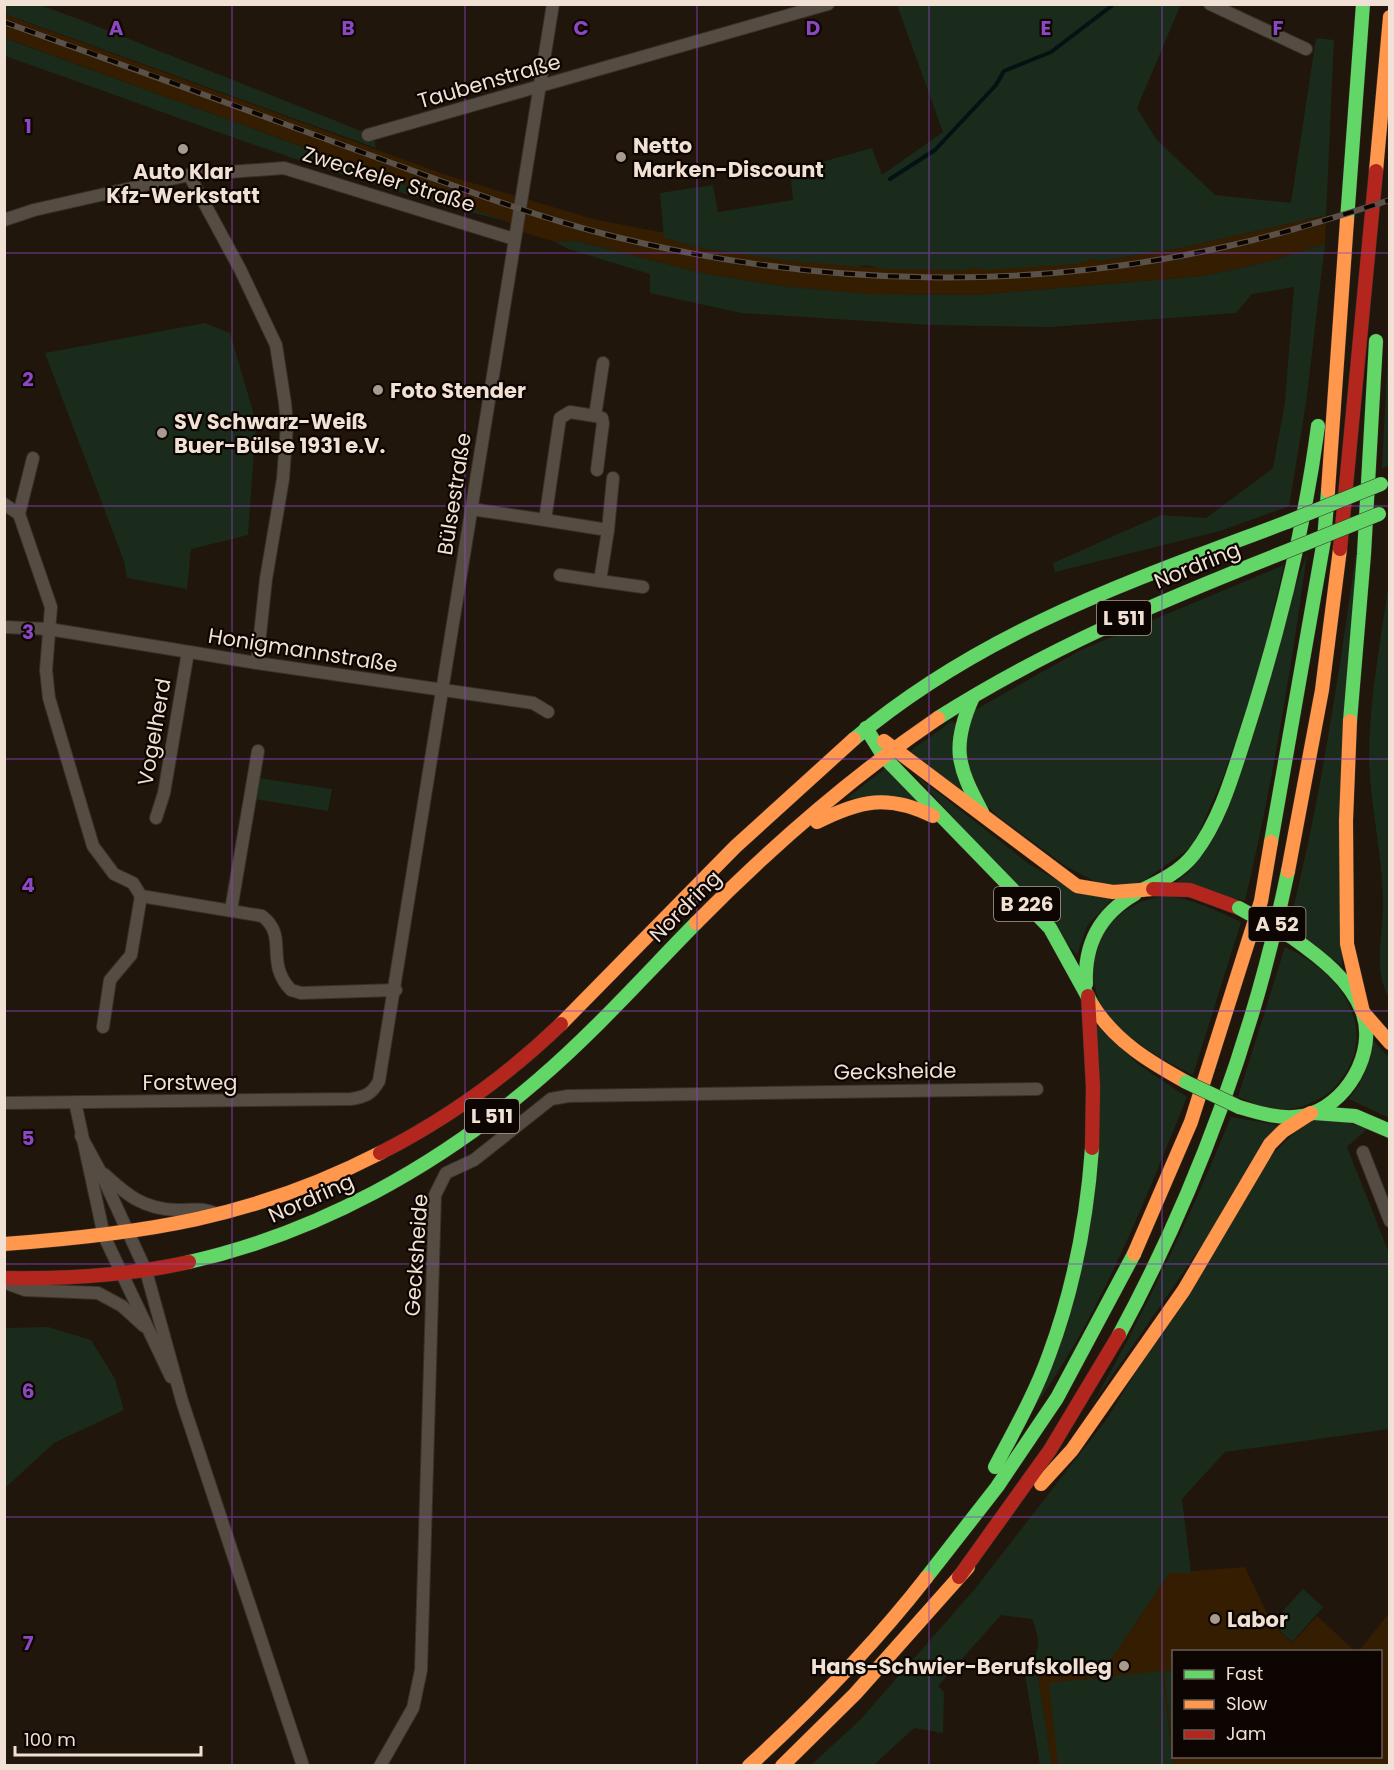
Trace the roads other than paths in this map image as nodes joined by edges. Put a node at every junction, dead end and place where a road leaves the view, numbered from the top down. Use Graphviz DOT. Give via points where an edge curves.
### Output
graph roads {
  1 [pos="554,4"];
  2 [pos="828,4"];
  3 [pos="1210,4"];
  4 [pos="1363,4"];
  5 [pos="1389,17"];
  6 [pos="1306,50"];
  7 [pos="539,87"];
  8 [pos="368,135"];
  9 [pos="189,175"];
  10 [pos="1353,176"];
  11 [pos="1373,198"];
  12 [pos="4,220"];
  13 [pos="514,238"];
  14 [pos="603,363"];
  15 [pos="595,416"];
  16 [pos="33,458"];
  17 [pos="597,470"];
  18 [pos="613,478"];
  19 [pos="1385,483"];
  20 [pos="4,504"];
  21 [pos="471,509"];
  22 [pos="1384,512"];
  23 [pos="19,514"];
  24 [pos="545,520"];
  25 [pos="608,530"];
  26 [pos="560,575"];
  27 [pos="600,581"];
  28 [pos="643,587"];
  29 [pos="4,627"];
  30 [pos="50,629"];
  31 [pos="188,652"];
  32 [pos="257,663"];
  33 [pos="443,690"];
  34 [pos="973,697"];
  35 [pos="548,712"];
  36 [pos="866,728"];
  37 [pos="258,750"];
  38 [pos="889,753"];
  39 [pos="156,818"];
  40 [pos="986,820"];
  41 [pos="948,825"];
  42 [pos="787,836"];
  43 [pos="1142,890"];
  44 [pos="141,896"];
  45 [pos="231,910"];
  46 [pos="396,990"];
  47 [pos="1088,996"];
  48 [pos="1363,1012"];
  49 [pos="103,1027"];
  50 [pos="1389,1043"];
  51 [pos="1037,1089"];
  52 [pos="374,1091"];
  53 [pos="75,1102"];
  54 [pos="4,1104"];
  55 [pos="1311,1113"];
  56 [pos="1389,1131"];
  57 [pos="81,1136"];
  58 [pos="1363,1152"];
  59 [pos="99,1169"];
  60 [pos="219,1215"];
  61 [pos="1389,1221"];
  62 [pos="129,1232"];
  63 [pos="105,1236"];
  64 [pos="4,1244"];
  65 [pos="146,1271"];
  66 [pos="123,1274"];
  67 [pos="4,1278"];
  68 [pos="4,1283"];
  69 [pos="149,1331"];
  70 [pos="182,1401"];
  71 [pos="954,1546"];
  72 [pos="959,1578"];
  73 [pos="303,1766"];
  74 [pos="380,1766"];
  75 [pos="749,1766"];
  76 [pos="782,1766"];
  1 -- 7 [label="street, Bülsestraße"];
  2 -- 7 [label="street, Taubenstraße"];
  3 -- 6 [label="street"];
  4 -- 10 [label="main road, A 52"];
  5 -- 11 [label="main road, A 52"];
  7 -- 8 [label="street, Taubenstraße"];
  7 -- 13 [label="street, Bülsestraße" via="522,211"];
  9 -- 12 [label="street, Zweckeler Straße"];
  9 -- 13 [label="street, Zweckeler Straße" via="284,168"];
  9 -- 32 [label="street" via="276,345 285,403 283,479"];
  10 -- 43 [label="main road" via="1337,261 1313,472 1266,672 1216,817 1198,849 1175,874"];
  10 -- 71 [label="main road, A 52" via="1324,540 1261,901 1191,1122 1149,1224 1057,1398"];
  11 -- 48 [label="main road" via="1377,325 1346,822 1346,938"];
  11 -- 72 [label="main road, A 52" via="1344,541 1306,788 1260,983 1191,1180 1125,1321 1051,1449"];
  13 -- 21 [label="street, Bülsestraße"];
  14 -- 15 [label="street"];
  15 -- 17 [label="street" via="602,418 603,423"];
  15 -- 24 [label="street" via="570,412 560,418"];
  16 -- 23 [label="street"];
  18 -- 25 [label="street"];
  19 -- 36 [label="main road, Nordring / L 511, bridge" via="1102,593 1017,631 940,676"];
  20 -- 23 [label="street"];
  21 -- 24 [label="street"];
  21 -- 33 [label="street, Bülsestraße"];
  22 -- 34 [label="main road, Nordring / L 511, bridge" via="1104,626"];
  23 -- 30 [label="street" via="51,607"];
  24 -- 25 [label="street"];
  25 -- 27 [label="street"];
  26 -- 27 [label="street"];
  27 -- 28 [label="street"];
  29 -- 30 [label="street, Honigmannstraße"];
  30 -- 31 [label="street, Honigmannstraße"];
  30 -- 44 [label="street" via="46,670 49,698 93,846 114,874 133,883"];
  31 -- 32 [label="street, Honigmannstraße"];
  31 -- 39 [label="street, Vogelherd" via="164,793"];
  32 -- 33 [label="street, Honigmannstraße"];
  33 -- 35 [label="street, Honigmannstraße" via="533,702"];
  33 -- 46 [label="street, Bülsestraße"];
  34 -- 38 [label="main road, Nordring / L 511"];
  34 -- 40 [label="main road" via="961,724 956,752 963,777"];
  36 -- 38 [label="main road, B 226"];
  36 -- 60 [label="main road, Nordring / L 511" via="724,857 558,1027 471,1100 395,1147 331,1177"];
  37 -- 45 [label="street"];
  38 -- 40 [label="main road, B 226"];
  38 -- 41 [label="main road, B 226"];
  38 -- 42 [label="main road, Nordring / L 511"];
  40 -- 43 [label="main road, B 226" via="1077,886 1105,893"];
  41 -- 42 [label="main road" via="910,805 876,800 841,809"];
  41 -- 47 [label="main road, B 226" via="1050,928"];
  42 -- 65 [label="main road, Nordring / L 511" via="543,1075 432,1160 356,1203 248,1248"];
  43 -- 47 [label="main road" via="1114,906 1094,932 1086,955"];
  43 -- 48 [label="main road, B 226, bridge" via="1176,888 1239,908 1293,938 1329,966"];
  44 -- 45 [label="street"];
  44 -- 49 [label="street" via="131,955 110,980"];
  45 -- 46 [label="street" via="262,916 271,922 277,970 291,990"];
  46 -- 52 [label="street, Bülsestraße" via="384,1066"];
  47 -- 55 [label="main road, B 226, bridge" via="1102,1020 1130,1047 1186,1082 1239,1107 1286,1117"];
  47 -- 71 [label="main road" via="1094,1098 1090,1190 1072,1280 1048,1358"];
  48 -- 50 [label="main road, B 226"];
  48 -- 55 [label="main road" via="1365,1050 1356,1075 1342,1094"];
  51 -- 74 [label="street, Gecksheide" via="568,1096 551,1099 474,1160 446,1173 435,1195 421,1670 413,1708"];
  52 -- 53 [label="street, Forstweg" via="351,1099"];
  53 -- 54 [label="street, Forstweg"];
  53 -- 57 [label="street"];
  55 -- 56 [label="main road, B 226" via="1355,1116"];
  55 -- 72 [label="main road" via="1270,1144 1184,1290 1072,1450"];
  57 -- 59 [label="street"];
  57 -- 63 [label="street"];
  58 -- 61 [label="street"];
  59 -- 60 [label="street" via="131,1199 176,1210 202,1208"];
  59 -- 62 [label="street"];
  60 -- 62 [label="main road, Nordring / L 511"];
  62 -- 63 [label="main road, Nordring / L 511"];
  62 -- 65 [label="street"];
  63 -- 64 [label="main road, Nordring / L 511"];
  63 -- 66 [label="street"];
  65 -- 66 [label="main road, Nordring / L 511"];
  65 -- 70 [label="street"];
  66 -- 67 [label="main road, Nordring / L 511" via="42,1281"];
  66 -- 69 [label="street"];
  68 -- 69 [label="street" via="25,1290 98,1293 122,1306"];
  69 -- 70 [label="street"];
  70 -- 73 [label="street"];
  71 -- 75 [label="main road, A 52" via="893,1620 800,1719"];
  72 -- 76 [label="main road, A 52" via="902,1645"];
}
